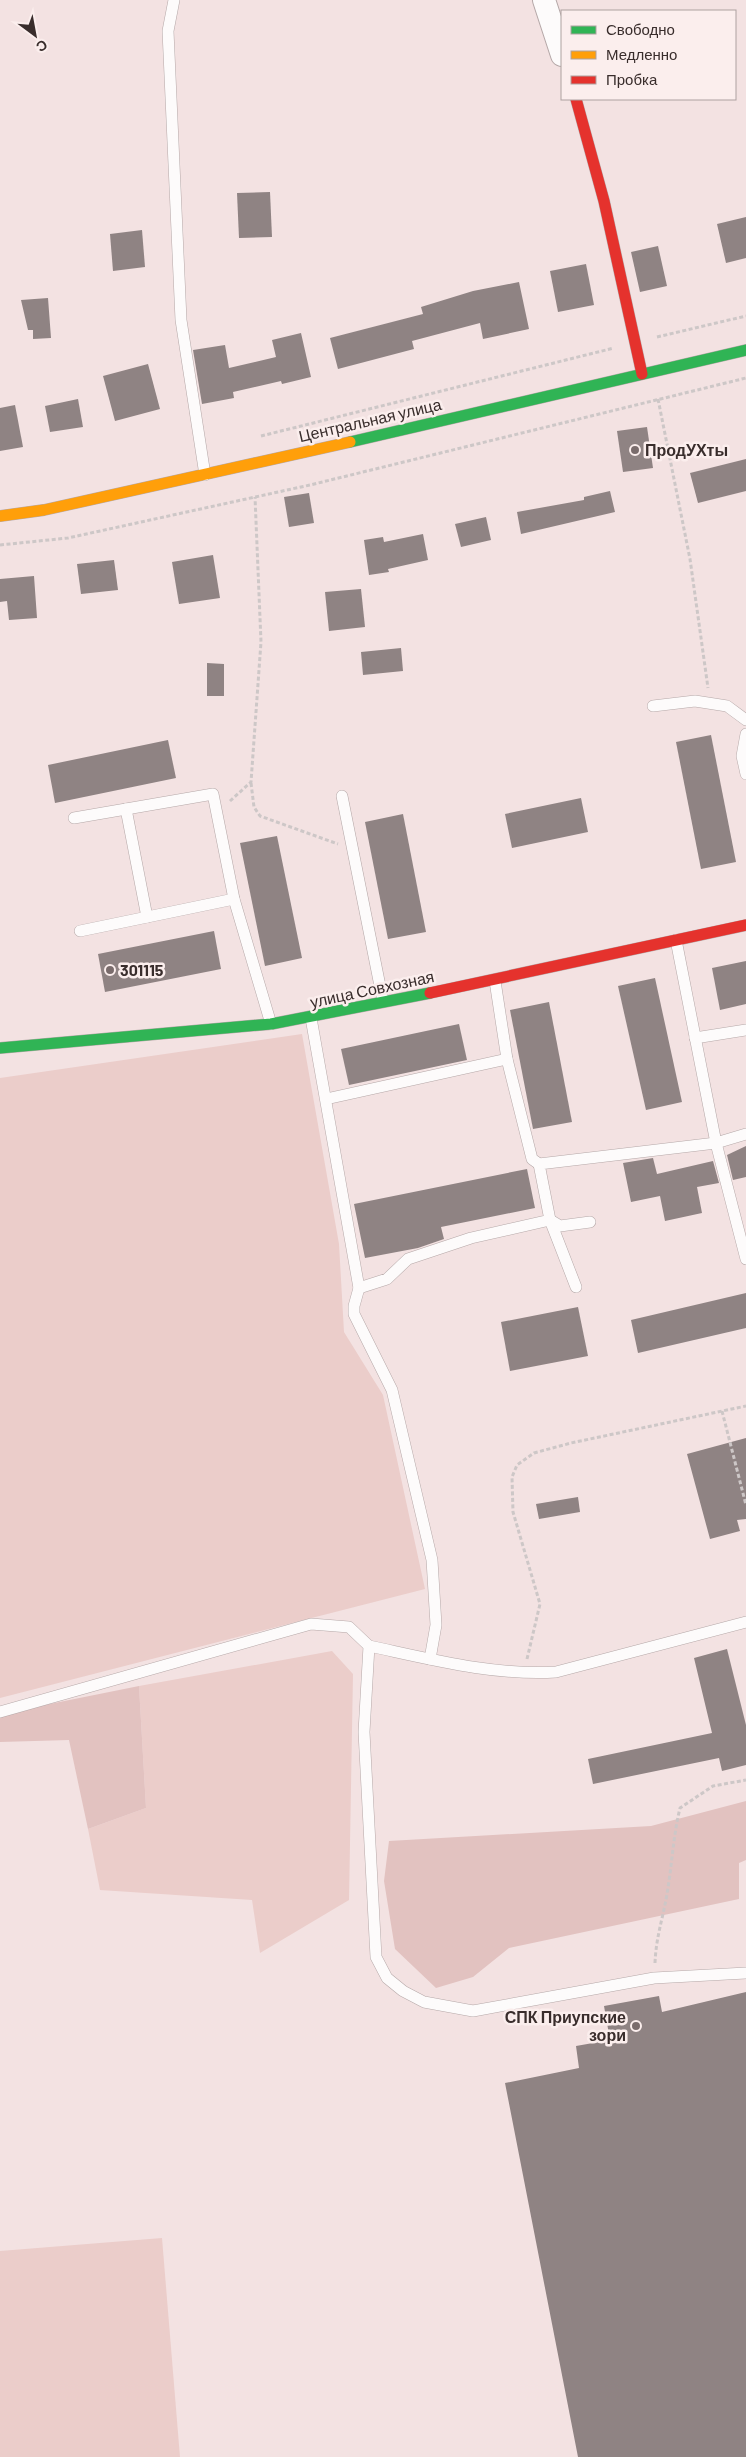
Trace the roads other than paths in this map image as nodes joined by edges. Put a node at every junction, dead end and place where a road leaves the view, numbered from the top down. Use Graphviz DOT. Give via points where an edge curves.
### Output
graph roads {
  1 [pos="174,0"];
  2 [pos="544,0"];
  3 [pos="561,52"];
  4 [pos="576,100"];
  5 [pos="746,350"];
  6 [pos="647,373"];
  7 [pos="205,475"];
  8 [pos="0,516"];
  9 [pos="653,706"];
  10 [pos="746,720"];
  11 [pos="746,734"];
  12 [pos="746,774"];
  13 [pos="342,796"];
  14 [pos="126,809"];
  15 [pos="74,818"];
  16 [pos="234,899"];
  17 [pos="147,917"];
  18 [pos="746,926"];
  19 [pos="80,931"];
  20 [pos="676,940"];
  21 [pos="495,981"];
  22 [pos="383,1001"];
  23 [pos="310,1018"];
  24 [pos="271,1024"];
  25 [pos="746,1030"];
  26 [pos="695,1038"];
  27 [pos="0,1048"];
  28 [pos="507,1059"];
  29 [pos="326,1099"];
  30 [pos="746,1134"];
  31 [pos="716,1143"];
  32 [pos="539,1164"];
  33 [pos="550,1220"];
  34 [pos="590,1222"];
  35 [pos="746,1259"];
  36 [pos="359,1288"];
  37 [pos="576,1288"];
  38 [pos="746,1622"];
  39 [pos="369,1646"];
  40 [pos="430,1659"];
  41 [pos="0,1712"];
  42 [pos="746,1973"];
  1 -- 7 [label="lane" via="168,31 181,320"];
  2 -- 3 [label="street"];
  4 -- 6 [label="street" via="604,201 636,342"];
  5 -- 6 [label="street, Центральная улица"];
  6 -- 7 [label="street, Центральная улица"];
  7 -- 8 [label="street, Центральная улица" via="44,510"];
  9 -- 10 [label="lane" via="693,701 727,706"];
  11 -- 12 [label="lane" via="742,756"];
  13 -- 22 [label="lane"];
  14 -- 15 [label="lane"];
  14 -- 16 [label="lane" via="213,794"];
  14 -- 17 [label="lane"];
  16 -- 17 [label="lane"];
  16 -- 24 [label="lane"];
  17 -- 19 [label="lane"];
  18 -- 20 [label="street, улица Совхозная"];
  20 -- 21 [label="street, улица Совхозная"];
  20 -- 26 [label="lane"];
  21 -- 22 [label="street, улица Совхозная"];
  21 -- 28 [label="lane"];
  22 -- 23 [label="street, улица Совхозная"];
  23 -- 24 [label="street, улица Совхозная"];
  23 -- 29 [label="lane"];
  24 -- 27 [label="street, улица Совхозная"];
  25 -- 26 [label="lane"];
  26 -- 31 [label="lane"];
  28 -- 29 [label="lane"];
  28 -- 32 [label="lane" via="532,1159"];
  29 -- 36 [label="lane"];
  30 -- 31 [label="lane"];
  31 -- 32 [label="lane"];
  31 -- 35 [label="lane"];
  32 -- 33 [label="lane"];
  33 -- 34 [label="lane" via="560,1226"];
  33 -- 36 [label="lane" via="471,1238 408,1259 388,1279"];
  33 -- 37 [label="lane"];
  36 -- 40 [label="lane" via="354,1314 392,1390 432,1560 436,1625"];
  38 -- 40 [label="lane" via="564,1670 524,1674"];
  39 -- 40 [label="lane"];
  39 -- 41 [label="lane" via="349,1627 311,1624"];
  39 -- 42 [label="lane" via="364,1742 376,1957 387,1978 424,2002 473,2011 654,1978"];
}
